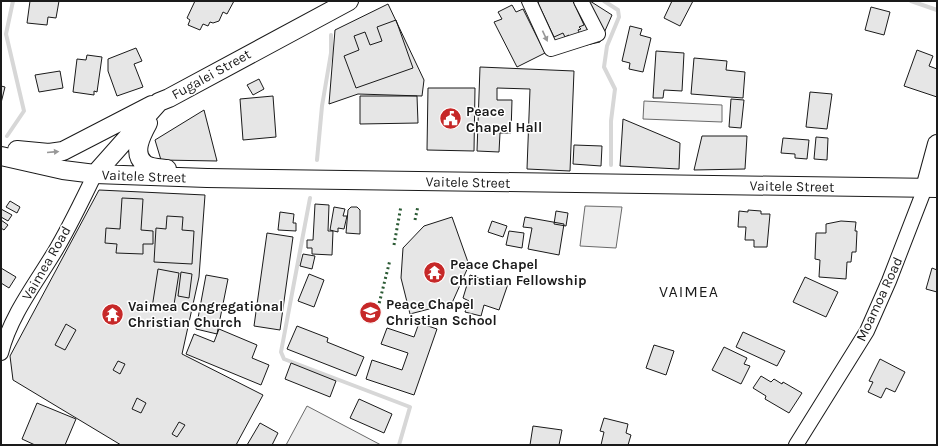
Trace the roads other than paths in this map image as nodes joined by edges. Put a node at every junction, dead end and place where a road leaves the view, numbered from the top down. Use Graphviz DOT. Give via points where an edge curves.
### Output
graph roads {
  1 [pos="349,1"];
  2 [pos="529,1"];
  3 [pos="581,1"];
  4 [pos="159,102"];
  5 [pos="937,144"];
  6 [pos="1,147"];
  7 [pos="1,156"];
  8 [pos="95,174"];
  9 [pos="207,178"];
  10 [pos="931,188"];
  11 [pos="1,353"];
  12 [pos="796,445"];
  1 -- 4 [label="main road, Fugalei Street"];
  2 -- 3 [label="street, one-way" via="551,49 598,34"];
  6 -- 4 [label="main road, one-way" via="24,151 63,152 118,121"];
  4 -- 8 [label="main road, Fugalei Street"];
  4 -- 9 [label="main road" via="140,138 140,158 146,165"];
  5 -- 10 [label="main road"];
  7 -- 8 [label="main road, Vaitele Street" via="63,170"];
  8 -- 9 [label="main road, Vaitele Street"];
  8 -- 11 [label="street, Vaimea Road" via="58,246 13,319"];
  9 -- 10 [label="main road, Vaitele Street"];
  10 -- 12 [label="street, Moamoa Road" via="868,331"];
}
